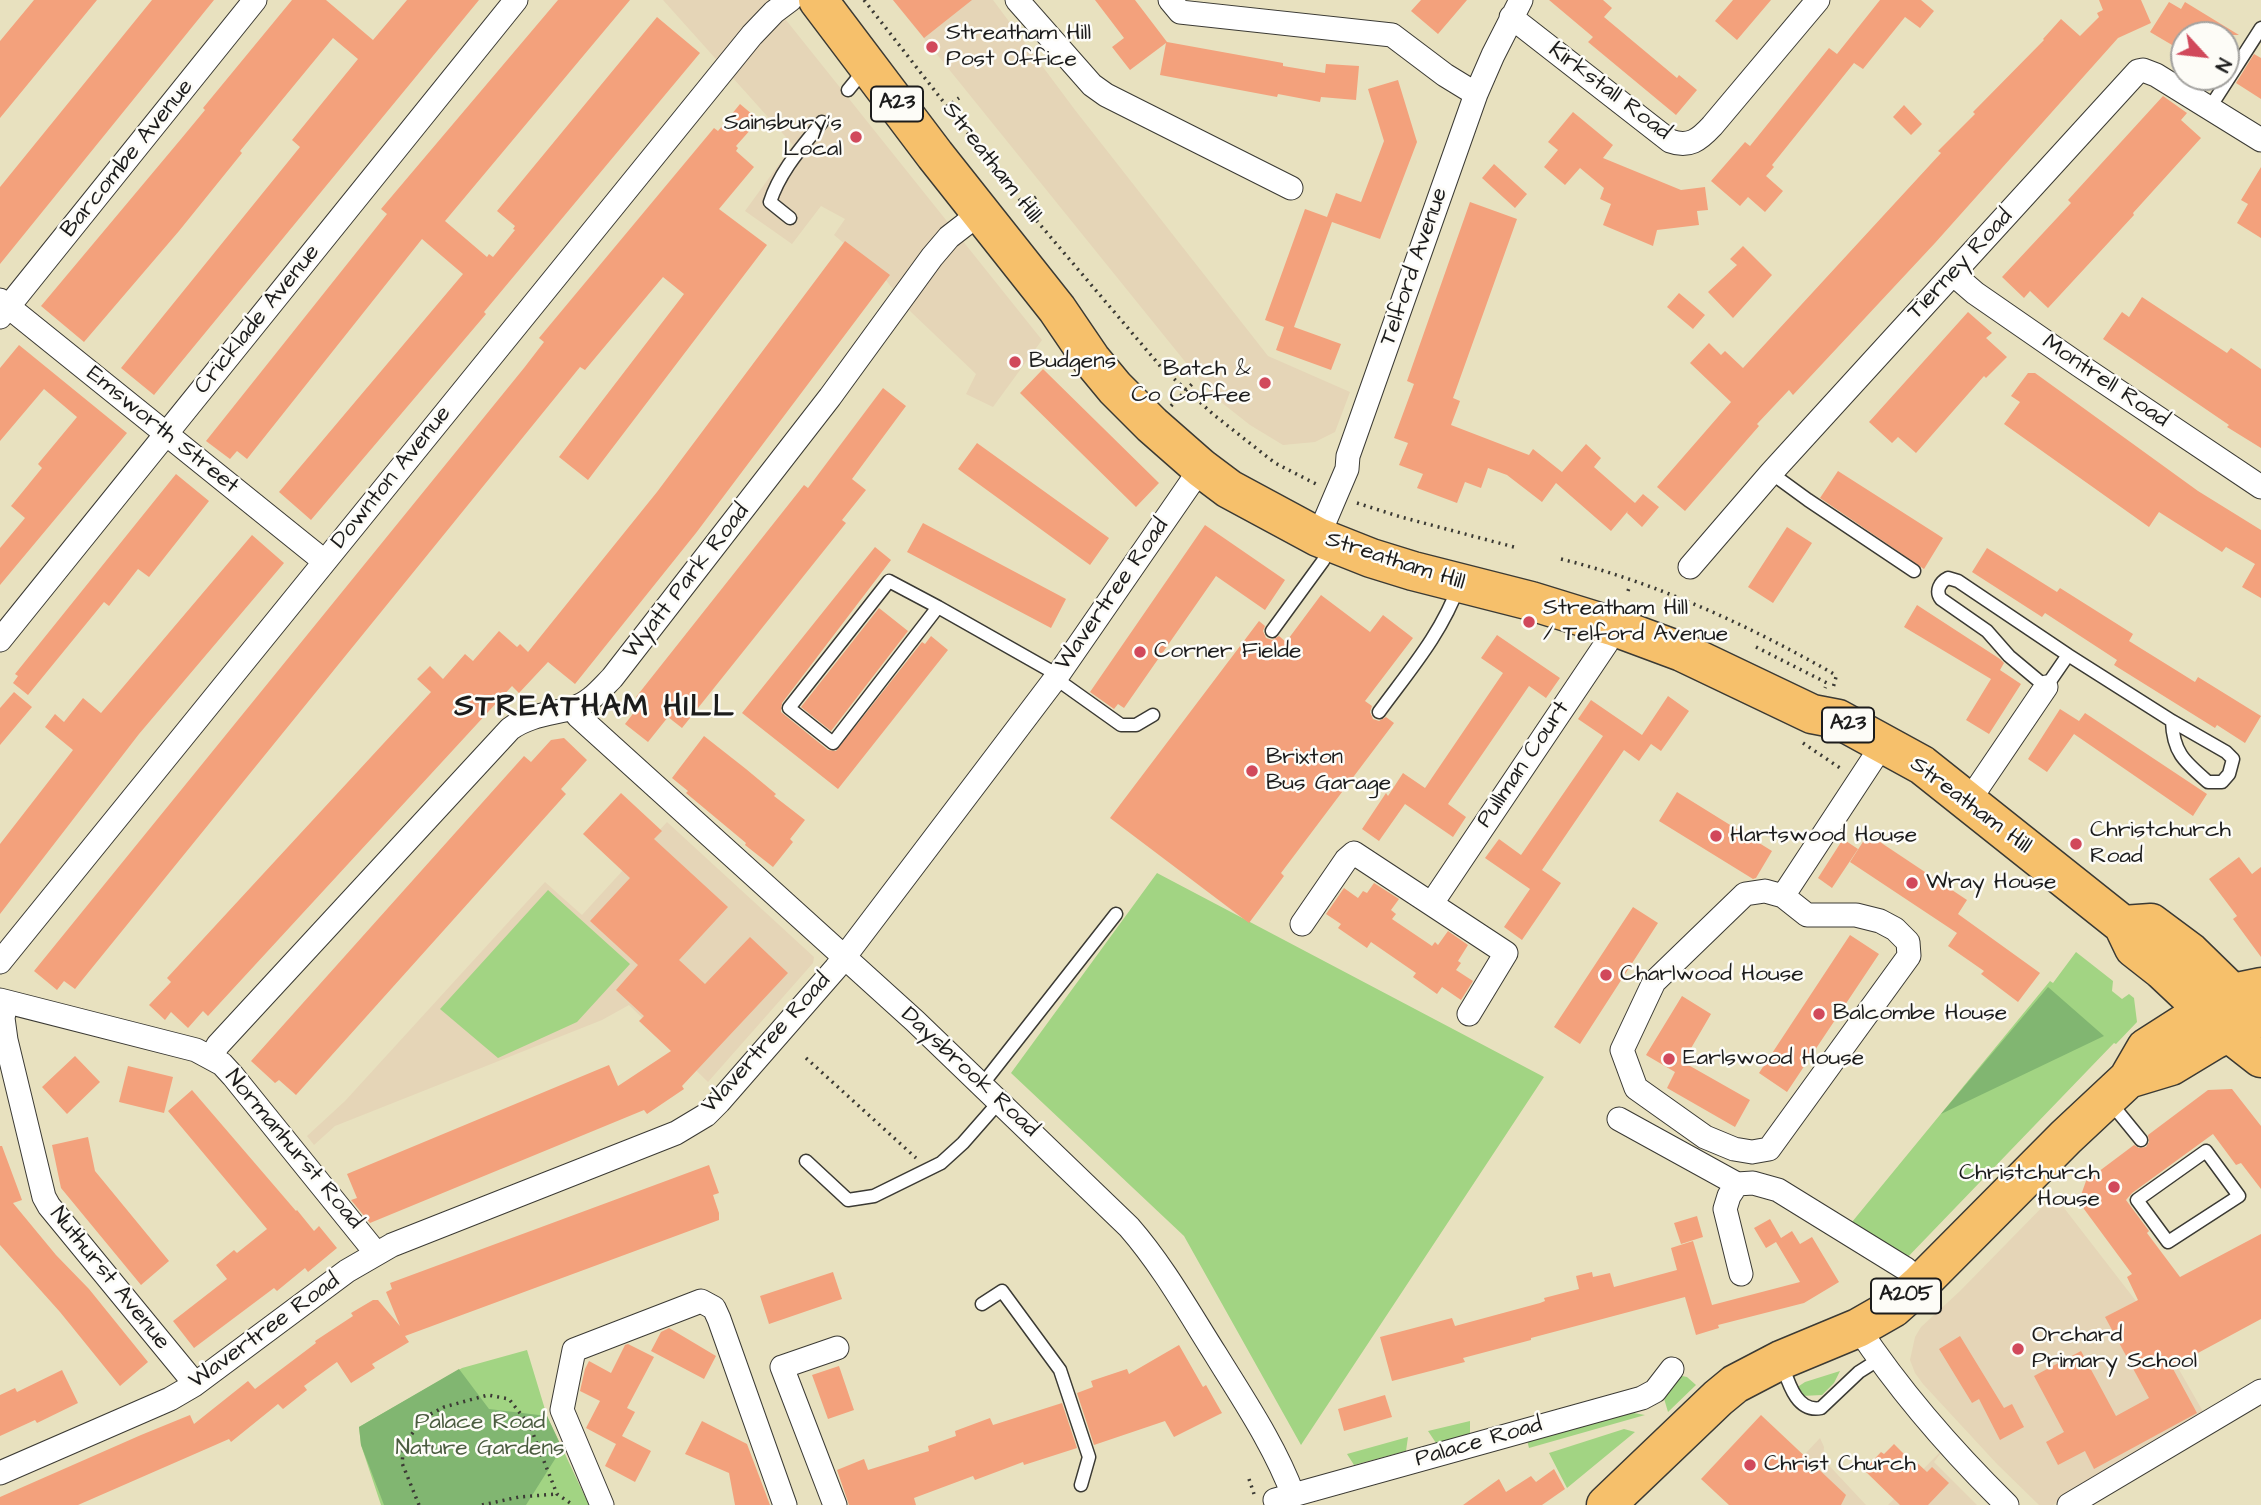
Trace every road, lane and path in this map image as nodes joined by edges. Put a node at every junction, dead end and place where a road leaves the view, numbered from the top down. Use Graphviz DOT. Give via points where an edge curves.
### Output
graph roads {
  1 [pos="255,0"];
  2 [pos="516,0"];
  3 [pos="790,0"];
  4 [pos="818,0"];
  5 [pos="864,0"];
  6 [pos="1017,0"];
  7 [pos="1170,0"];
  8 [pos="1818,0"];
  9 [pos="1516,9"];
  10 [pos="2261,28"];
  11 [pos="1476,94"];
  12 [pos="959,98"];
  13 [pos="952,103"];
  14 [pos="2209,109"];
  15 [pos="822,122"];
  16 [pos="2261,140"];
  17 [pos="1291,188"];
  18 [pos="1036,197"];
  19 [pos="1028,202"];
  20 [pos="980,213"];
  21 [pos="790,218"];
  22 [pos="1953,274"];
  23 [pos="3,308"];
  24 [pos="1192,384"];
  25 [pos="1185,391"];
  26 [pos="1170,407"];
  27 [pos="165,434"];
  28 [pos="1201,468"];
  29 [pos="1771,473"];
  30 [pos="2261,487"];
  31 [pos="1336,494"];
  32 [pos="1325,540"];
  33 [pos="1514,547"];
  34 [pos="1561,559"];
  35 [pos="324,561"];
  36 [pos="1690,567"];
  37 [pos="1914,571"];
  38 [pos="1460,583"];
  39 [pos="1677,590"];
  40 [pos="1675,596"];
  41 [pos="938,607"];
  42 [pos="1612,626"];
  43 [pos="1272,631"];
  44 [pos="0,640"];
  45 [pos="1756,647"];
  46 [pos="2068,654"];
  47 [pos="1057,676"];
  48 [pos="2046,687"];
  49 [pos="1824,691"];
  50 [pos="1831,694"];
  51 [pos="575,708"];
  52 [pos="1379,712"];
  53 [pos="1153,715"];
  54 [pos="2172,721"];
  55 [pos="1800,741"];
  56 [pos="1883,744"];
  57 [pos="1853,777"];
  58 [pos="1968,802"];
  59 [pos="1783,896"];
  60 [pos="1432,903"];
  61 [pos="1116,914"];
  62 [pos="1302,924"];
  63 [pos="843,957"];
  64 [pos="0,962"];
  65 [pos="3,1001"];
  66 [pos="2244,1003"];
  67 [pos="1469,1014"];
  68 [pos="211,1056"];
  69 [pos="806,1058"];
  70 [pos="2261,1058"];
  71 [pos="981,1086"];
  72 [pos="2118,1089"];
  73 [pos="999,1102"];
  74 [pos="1619,1119"];
  75 [pos="2141,1140"];
  76 [pos="806,1161"];
  77 [pos="929,1169"];
  78 [pos="2168,1175"];
  79 [pos="1737,1184"];
  80 [pos="376,1253"];
  81 [pos="1741,1274"];
  82 [pos="1920,1284"];
  83 [pos="982,1304"];
  84 [pos="1858,1328"];
  85 [pos="837,1348"];
  86 [pos="1781,1360"];
  87 [pos="1878,1360"];
  88 [pos="1672,1369"];
  89 [pos="194,1385"];
  90 [pos="2261,1391"];
  91 [pos="0,1473"];
  92 [pos="1249,1479"];
  93 [pos="1081,1485"];
  94 [pos="557,1494"];
  95 [pos="1274,1497"];
  96 [pos="419,1505"];
  97 [pos="482,1505"];
  98 [pos="573,1505"];
  99 [pos="602,1505"];
  100 [pos="785,1505"];
  101 [pos="835,1505"];
  102 [pos="1606,1505"];
  103 [pos="2007,1505"];
  104 [pos="2069,1505"];
  1 -- 23 [label="street, Barcombe Avenue"];
  2 -- 27 [label="street, Cricklade Avenue"];
  3 -- 35 [label="street, Downton Avenue" via="752,35"];
  4 -- 20 [label="highway, Streatham Hill / A23" via="858,78"];
  5 -- 25 [label="path, Streatham Hill" via="1031,214"];
  6 -- 17 [label="street" via="1106,95"];
  7 -- 11 [label="street" via="1180,12 1392,35"];
  8 -- 9 [label="street, Kirkstall Road" via="1712,126 1691,144 1681,145 1670,141"];
  9 -- 11 [label="street, Telford Avenue"];
  10 -- 14 [label="lane"];
  11 -- 31 [label="street, Telford Avenue"];
  12 -- 13 [label="path"];
  14 -- 16 [label="street, Tierney Road"];
  14 -- 22 [label="street, Tierney Road" via="2156,75 2138,71"];
  15 -- 21 [label="lane" via="797,152 770,202"];
  18 -- 19 [label="path"];
  20 -- 28 [label="highway, Streatham Hill / A23" via="1115,388"];
  20 -- 51 [label="street, Wyatt Park Road" via="932,257 830,397 612,678"];
  22 -- 29 [label="street, Tierney Road"];
  22 -- 30 [label="street, Montrell Road"];
  23 -- 27 [label="street, Emsworth Street"];
  24 -- 25 [label="path"];
  25 -- 26 [label="path"];
  25 -- 31 [label="path, Streatham Hill" via="1275,463"];
  27 -- 35 [label="street, Emsworth Street"];
  27 -- 44 [label="street, Cricklade Avenue"];
  28 -- 32 [label="highway, Streatham Hill / A23" via="1244,498"];
  28 -- 47 [label="street, Wavertree Road"];
  29 -- 36 [label="street, Tierney Road"];
  29 -- 37 [label="lane"];
  31 -- 32 [label="street, Telford Avenue"];
  31 -- 33 [label="path, Streatham Hill"];
  32 -- 38 [label="highway, Streatham Hill / A23"];
  32 -- 43 [label="lane" via="1324,561"];
  34 -- 40 [label="path"];
  35 -- 64 [label="street, Downton Avenue"];
  38 -- 42 [label="highway, Streatham Hill / A23"];
  38 -- 52 [label="lane" via="1435,635"];
  39 -- 40 [label="path"];
  40 -- 50 [label="path" via="1834,674"];
  41 -- 41 [label="lane" via="889,580 789,708 833,743"];
  41 -- 47 [label="lane"];
  42 -- 56 [label="highway, Streatham Hill / A23" via="1692,657 1812,715 1838,719"];
  42 -- 60 [label="street, Pullman Court" via="1605,644"];
  45 -- 49 [label="path" via="1827,683"];
  46 -- 48 [label="lane"];
  46 -- 48 [label="lane" via="1958,581 1948,578 1940,586 1941,599 1987,631"];
  46 -- 54 [label="lane"];
  47 -- 53 [label="lane" via="1121,725 1136,725"];
  47 -- 63 [label="street, Wavertree Road"];
  48 -- 58 [label="street"];
  51 -- 63 [label="street, Daysbrook Road" via="578,716"];
  51 -- 68 [label="street, Wyatt Park Road" via="528,719 510,729"];
  54 -- 54 [label="lane" via="2230,755 2233,764 2222,782 2208,782 2183,758 2173,740"];
  55 -- 57 [label="path"];
  56 -- 58 [label="highway, Streatham Hill / A23" via="1922,765"];
  56 -- 59 [label="street"];
  58 -- 66 [label="highway, Streatham Hill / A23" via="2123,925 2151,923"];
  59 -- 59 [label="street" via="1765,891 1745,894 1654,982 1622,1050 1636,1088 1705,1137 1752,1152 1769,1150 1909,956 1908,942 1880,921 1856,915 1807,915"];
  60 -- 62 [label="street" via="1354,853"];
  60 -- 67 [label="street" via="1506,953"];
  61 -- 71 [label="lane"];
  63 -- 71 [label="street, Daysbrook Road"];
  63 -- 80 [label="street, Wavertree Road" via="719,1102 691,1126"];
  65 -- 68 [label="street, Normanhurst Road"];
  65 -- 89 [label="street, Nuthurst Avenue" via="6,1040 44,1197"];
  66 -- 70 [label="highway, A23"];
  66 -- 72 [label="highway, A205" via="2171,1066"];
  68 -- 80 [label="street, Normanhurst Road" via="233,1076"];
  69 -- 77 [label="path"];
  71 -- 73 [label="street, Daysbrook Road"];
  72 -- 75 [label="lane"];
  72 -- 82 [label="highway, A205"];
  73 -- 77 [label="lane" via="963,1143"];
  73 -- 95 [label="street, Daysbrook Road" via="1154,1255 1268,1444"];
  74 -- 79 [label="street"];
  76 -- 77 [label="lane" via="848,1200 874,1196"];
  78 -- 78 [label="lane" via="2137,1200 2168,1242 2239,1196 2206,1151"];
  79 -- 81 [label="street" via="1725,1209"];
  79 -- 82 [label="street" via="1778,1190 1906,1269"];
  80 -- 89 [label="street, Wavertree Road"];
  82 -- 84 [label="highway, A205" via="1893,1308"];
  83 -- 93 [label="lane" via="1002,1291 1060,1370 1088,1457"];
  84 -- 86 [label="highway, A205"];
  84 -- 87 [label="street"];
  85 -- 101 [label="street" via="782,1367"];
  86 -- 87 [label="lane" via="1792,1392 1815,1409"];
  86 -- 102 [label="highway, A205" via="1718,1398"];
  87 -- 103 [label="street" via="1947,1445"];
  88 -- 95 [label="street, Palace Road" via="1647,1402"];
  89 -- 91 [label="street, Wavertree Road"];
  90 -- 104 [label="street"];
  92 -- 95 [label="path"];
  94 -- 96 [label="path" via="530,1426 509,1399 488,1395 425,1417 404,1444 402,1464"];
  94 -- 97 [label="path"];
  94 -- 98 [label="path"];
  99 -- 100 [label="street" via="562,1410 574,1350 701,1301 714,1308 719,1319"];
}
